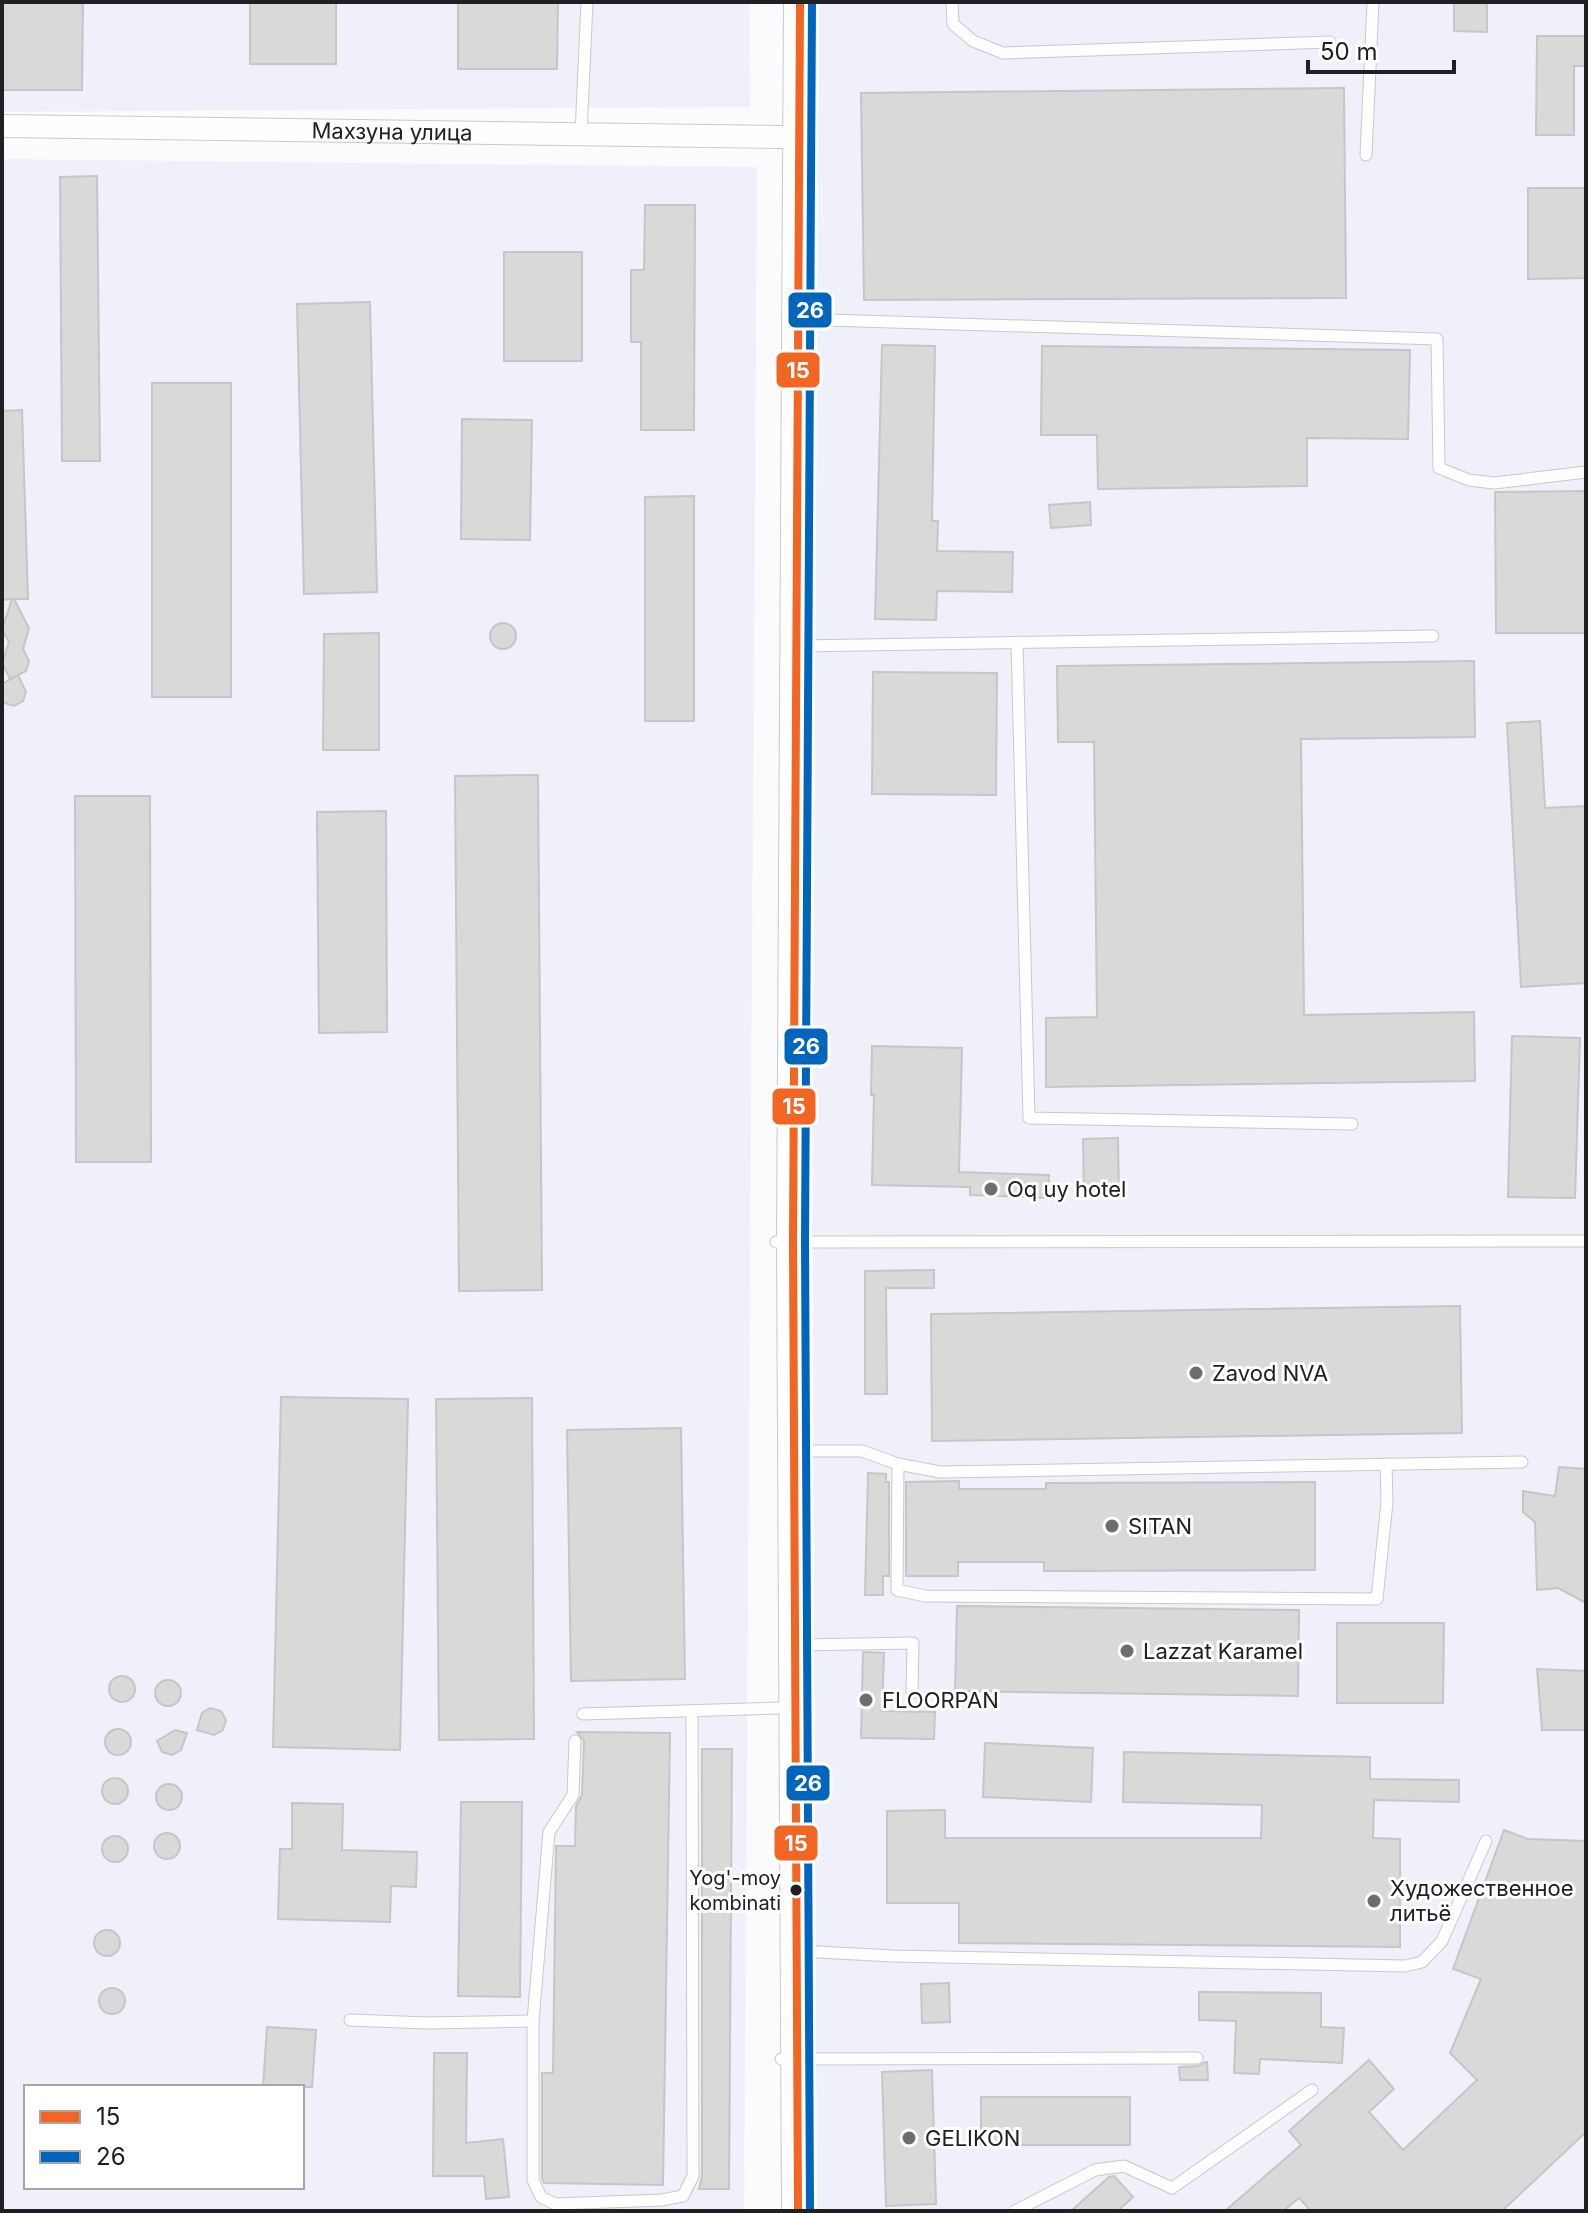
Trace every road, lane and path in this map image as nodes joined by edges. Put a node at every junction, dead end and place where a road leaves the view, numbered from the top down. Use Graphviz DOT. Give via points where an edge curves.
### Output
graph roads {
  1 [pos="587,2"];
  2 [pos="783,2"];
  3 [pos="800,2"];
  4 [pos="952,2"];
  5 [pos="1373,2"];
  6 [pos="1330,42"];
  7 [pos="2,126"];
  8 [pos="581,134"];
  9 [pos="792,137"];
  10 [pos="1366,155"];
  11 [pos="799,322"];
  12 [pos="1586,472"];
  13 [pos="1433,636"];
  14 [pos="1017,642"];
  15 [pos="797,646"];
  16 [pos="1352,1124"];
  17 [pos="1586,1241"];
  18 [pos="785,1242"];
  19 [pos="795,1451"];
  20 [pos="1522,1462"];
  21 [pos="898,1464"];
  22 [pos="1386,1464"];
  23 [pos="796,1645"];
  24 [pos="912,1693"];
  25 [pos="779,1708"];
  26 [pos="692,1711"];
  27 [pos="583,1714"];
  28 [pos="575,1741"];
  29 [pos="1486,1841"];
  30 [pos="798,1950"];
  31 [pos="350,2020"];
  32 [pos="533,2021"];
  33 [pos="1197,2058"];
  34 [pos="790,2059"];
  35 [pos="1312,2090"];
  36 [pos="780,2211"];
  37 [pos="798,2211"];
  38 [pos="1015,2211"];
  1 -- 8 [label="lane"];
  2 -- 9 [label="main road"];
  3 -- 9 [label="main road"];
  4 -- 6 [label="lane" via="953,24 973,41 1003,53"];
  5 -- 10 [label="lane"];
  7 -- 8 [label="street, Махзуна улица"];
  8 -- 9 [label="street, Махзуна улица"];
  9 -- 11 [label="main road"];
  9 -- 18 [label="main road"];
  11 -- 12 [label="lane" via="1437,339 1439,468 1494,483"];
  11 -- 15 [label="main road"];
  13 -- 14 [label="lane"];
  14 -- 15 [label="lane"];
  14 -- 16 [label="lane" via="1029,1118"];
  15 -- 18 [label="main road"];
  17 -- 18 [label="lane"];
  18 -- 19 [label="main road"];
  18 -- 25 [label="main road"];
  19 -- 21 [label="lane" via="862,1451"];
  19 -- 23 [label="main road"];
  20 -- 22 [label="lane"];
  21 -- 22 [label="lane" via="940,1472"];
  21 -- 22 [label="lane" via="897,1590 925,1596 1377,1599"];
  23 -- 24 [label="lane" via="913,1643"];
  23 -- 30 [label="main road"];
  25 -- 26 [label="lane"];
  25 -- 34 [label="main road"];
  26 -- 27 [label="lane"];
  26 -- 32 [label="lane" via="693,2176 683,2196 555,2204 541,2197 533,2180"];
  28 -- 32 [label="lane" via="573,1795 549,1832"];
  29 -- 30 [label="lane" via="1442,1941 1422,1962 1405,1966"];
  30 -- 34 [label="main road"];
  31 -- 32 [label="lane"];
  33 -- 34 [label="lane"];
  34 -- 36 [label="main road"];
  34 -- 37 [label="main road"];
  35 -- 38 [label="lane" via="1172,2188 1124,2166 1095,2170"];
}
